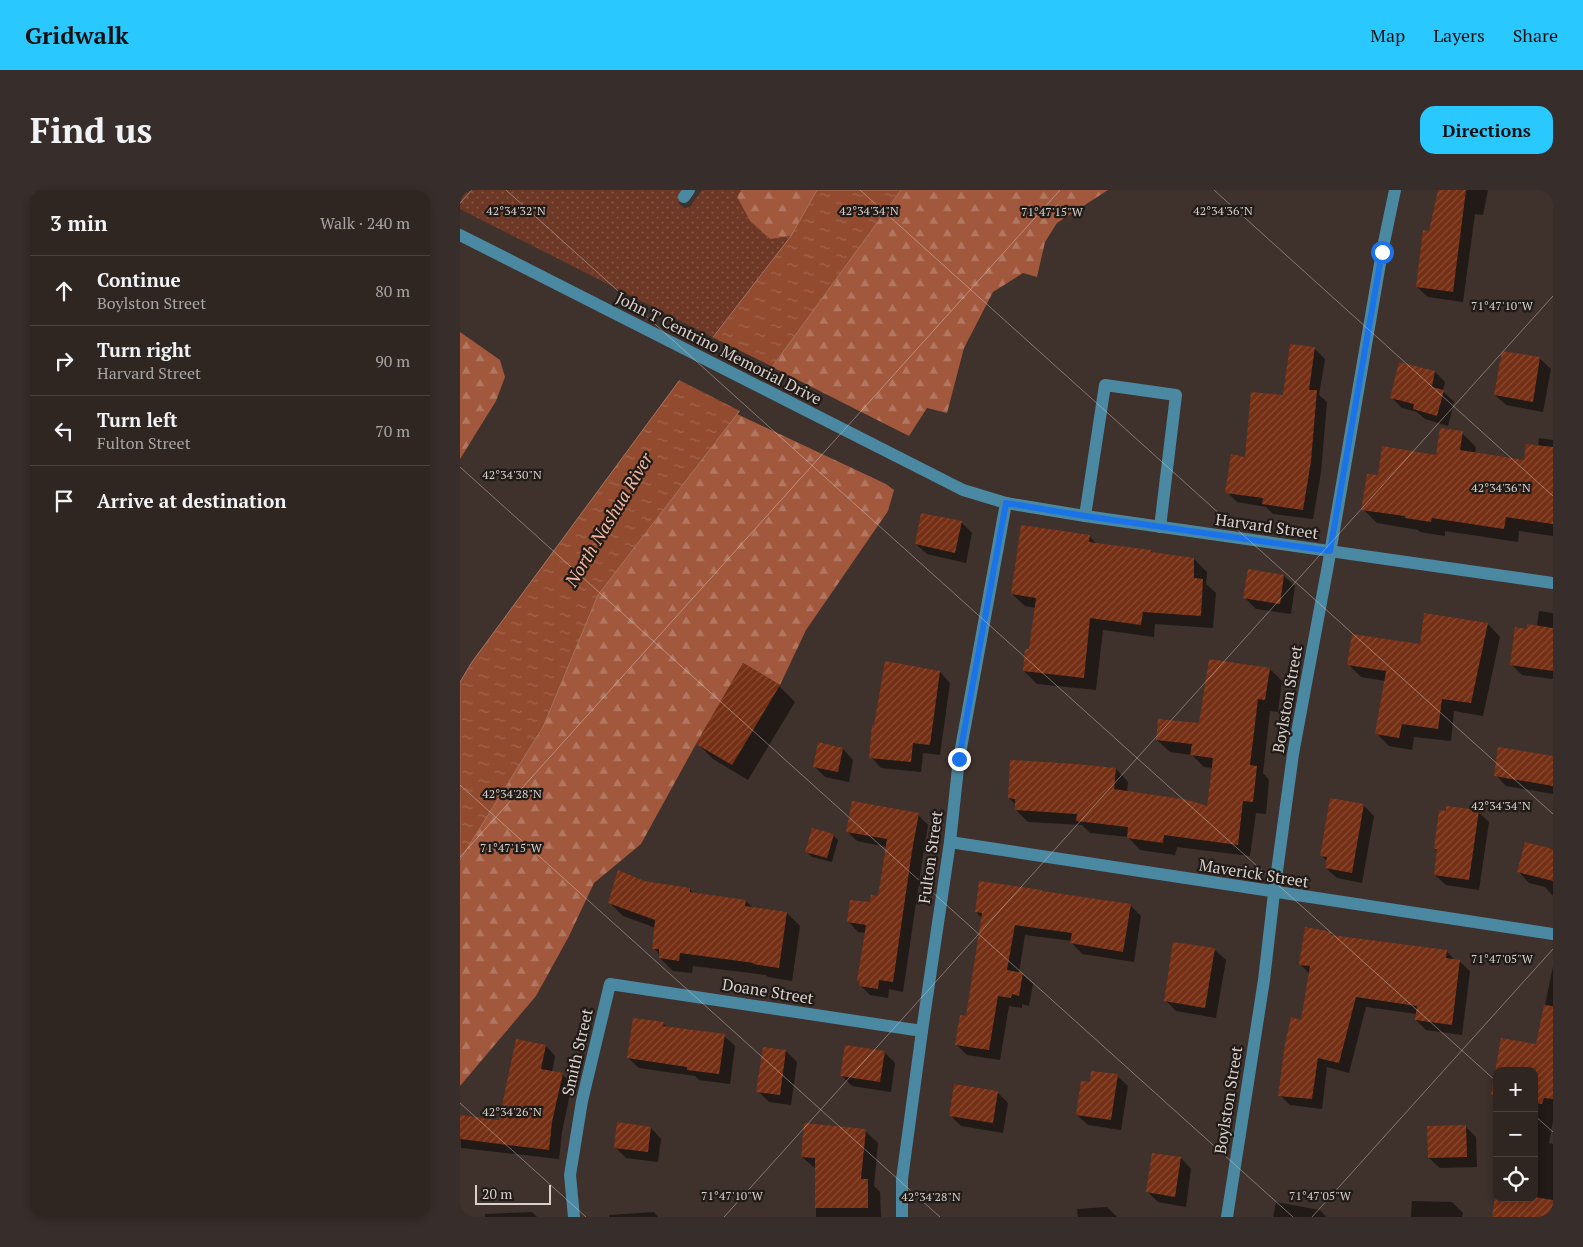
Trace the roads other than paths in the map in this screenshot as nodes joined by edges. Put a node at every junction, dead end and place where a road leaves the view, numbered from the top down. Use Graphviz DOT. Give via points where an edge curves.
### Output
graph roads {
  1 [pos="1396,190"];
  2 [pos="460,235"];
  3 [pos="1006,503"];
  4 [pos="1085,516"];
  5 [pos="1160,527"];
  6 [pos="1330,551"];
  7 [pos="1553,583"];
  8 [pos="950,842"];
  9 [pos="1274,893"];
  10 [pos="1553,934"];
  11 [pos="610,984"];
  12 [pos="922,1031"];
  13 [pos="574,1217"];
  14 [pos="902,1217"];
  15 [pos="1227,1217"];
  1 -- 6 [label="street, Boylston Street" via="1378,271"];
  2 -- 3 [label="street, John T Centrino Memorial Drive" via="963,490"];
  3 -- 4 [label="street, Harvard Street"];
  3 -- 8 [label="street, Fulton Street" via="959,759"];
  4 -- 5 [label="street, Harvard Street"];
  4 -- 5 [label="street" via="1105,385 1176,395"];
  5 -- 6 [label="street, Harvard Street"];
  6 -- 7 [label="street, Harvard Street"];
  6 -- 9 [label="street, Boylston Street" via="1293,754"];
  8 -- 9 [label="street, Maverick Street"];
  8 -- 12 [label="street, Fulton Street"];
  9 -- 10 [label="street, Maverick Street"];
  9 -- 15 [label="street, Boylston Street" via="1264,980"];
  11 -- 12 [label="street, Doane Street"];
  11 -- 13 [label="street, Smith Street" via="582,1101 570,1176"];
  12 -- 14 [label="street, Fulton Street" via="902,1179"];
}
